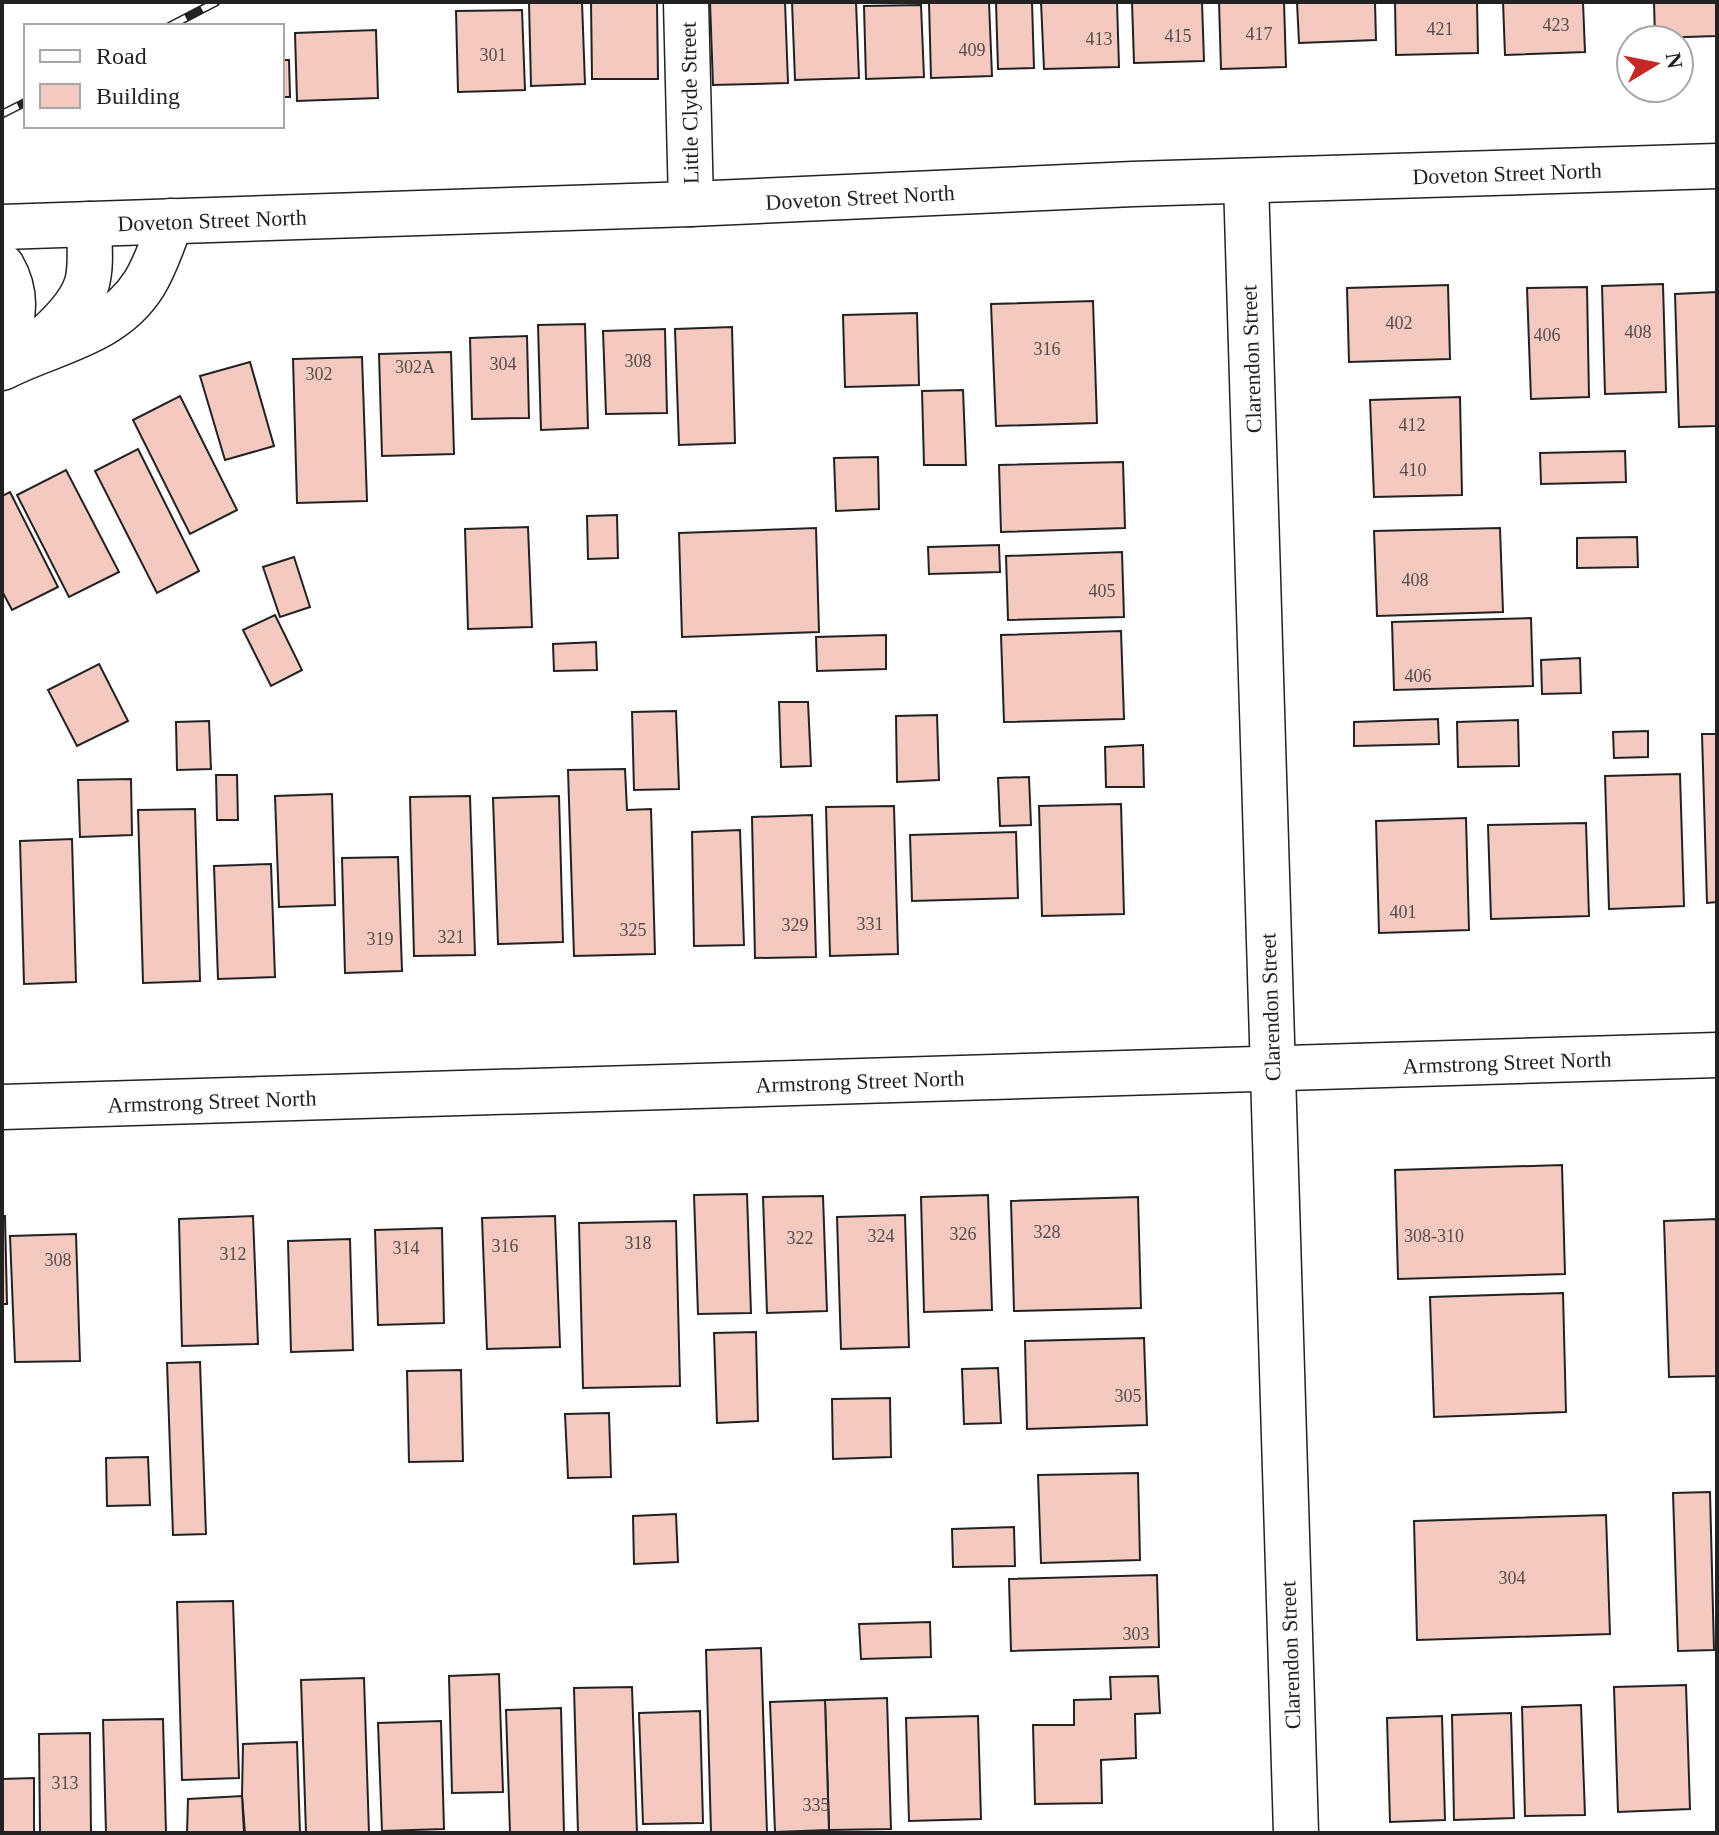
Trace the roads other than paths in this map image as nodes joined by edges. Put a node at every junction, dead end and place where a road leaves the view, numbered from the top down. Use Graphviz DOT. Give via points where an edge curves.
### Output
graph roads {
  1 [pos="686,2"];
  2 [pos="1717,166"];
  3 [pos="1246,181"];
  4 [pos="691,204"];
  5 [pos="171,221"];
  6 [pos="89,224"];
  7 [pos="2,227"];
  8 [pos="2,266"];
  9 [pos="6,359"];
  10 [pos="1717,1055"];
  11 [pos="1272,1069"];
  12 [pos="2,1107"];
  13 [pos="1296,1833"];
  1 -- 4 [label="street, Little Clyde Street"];
  2 -- 3 [label="street, Doveton Street North"];
  3 -- 4 [label="street, Doveton Street North"];
  3 -- 11 [label="street, Clarendon Street"];
  4 -- 5 [label="street, Doveton Street North"];
  5 -- 6 [label="street, Doveton Street North"];
  5 -- 9 [label="street" via="150,273 120,313 87,333"];
  6 -- 7 [label="street, Doveton Street North"];
  6 -- 9 [label="street" via="86,287 38,345"];
  8 -- 9 [label="street" via="14,303"];
  10 -- 11 [label="street, Armstrong Street North"];
  11 -- 12 [label="street, Armstrong Street North"];
  11 -- 13 [label="street, Clarendon Street"];
}
